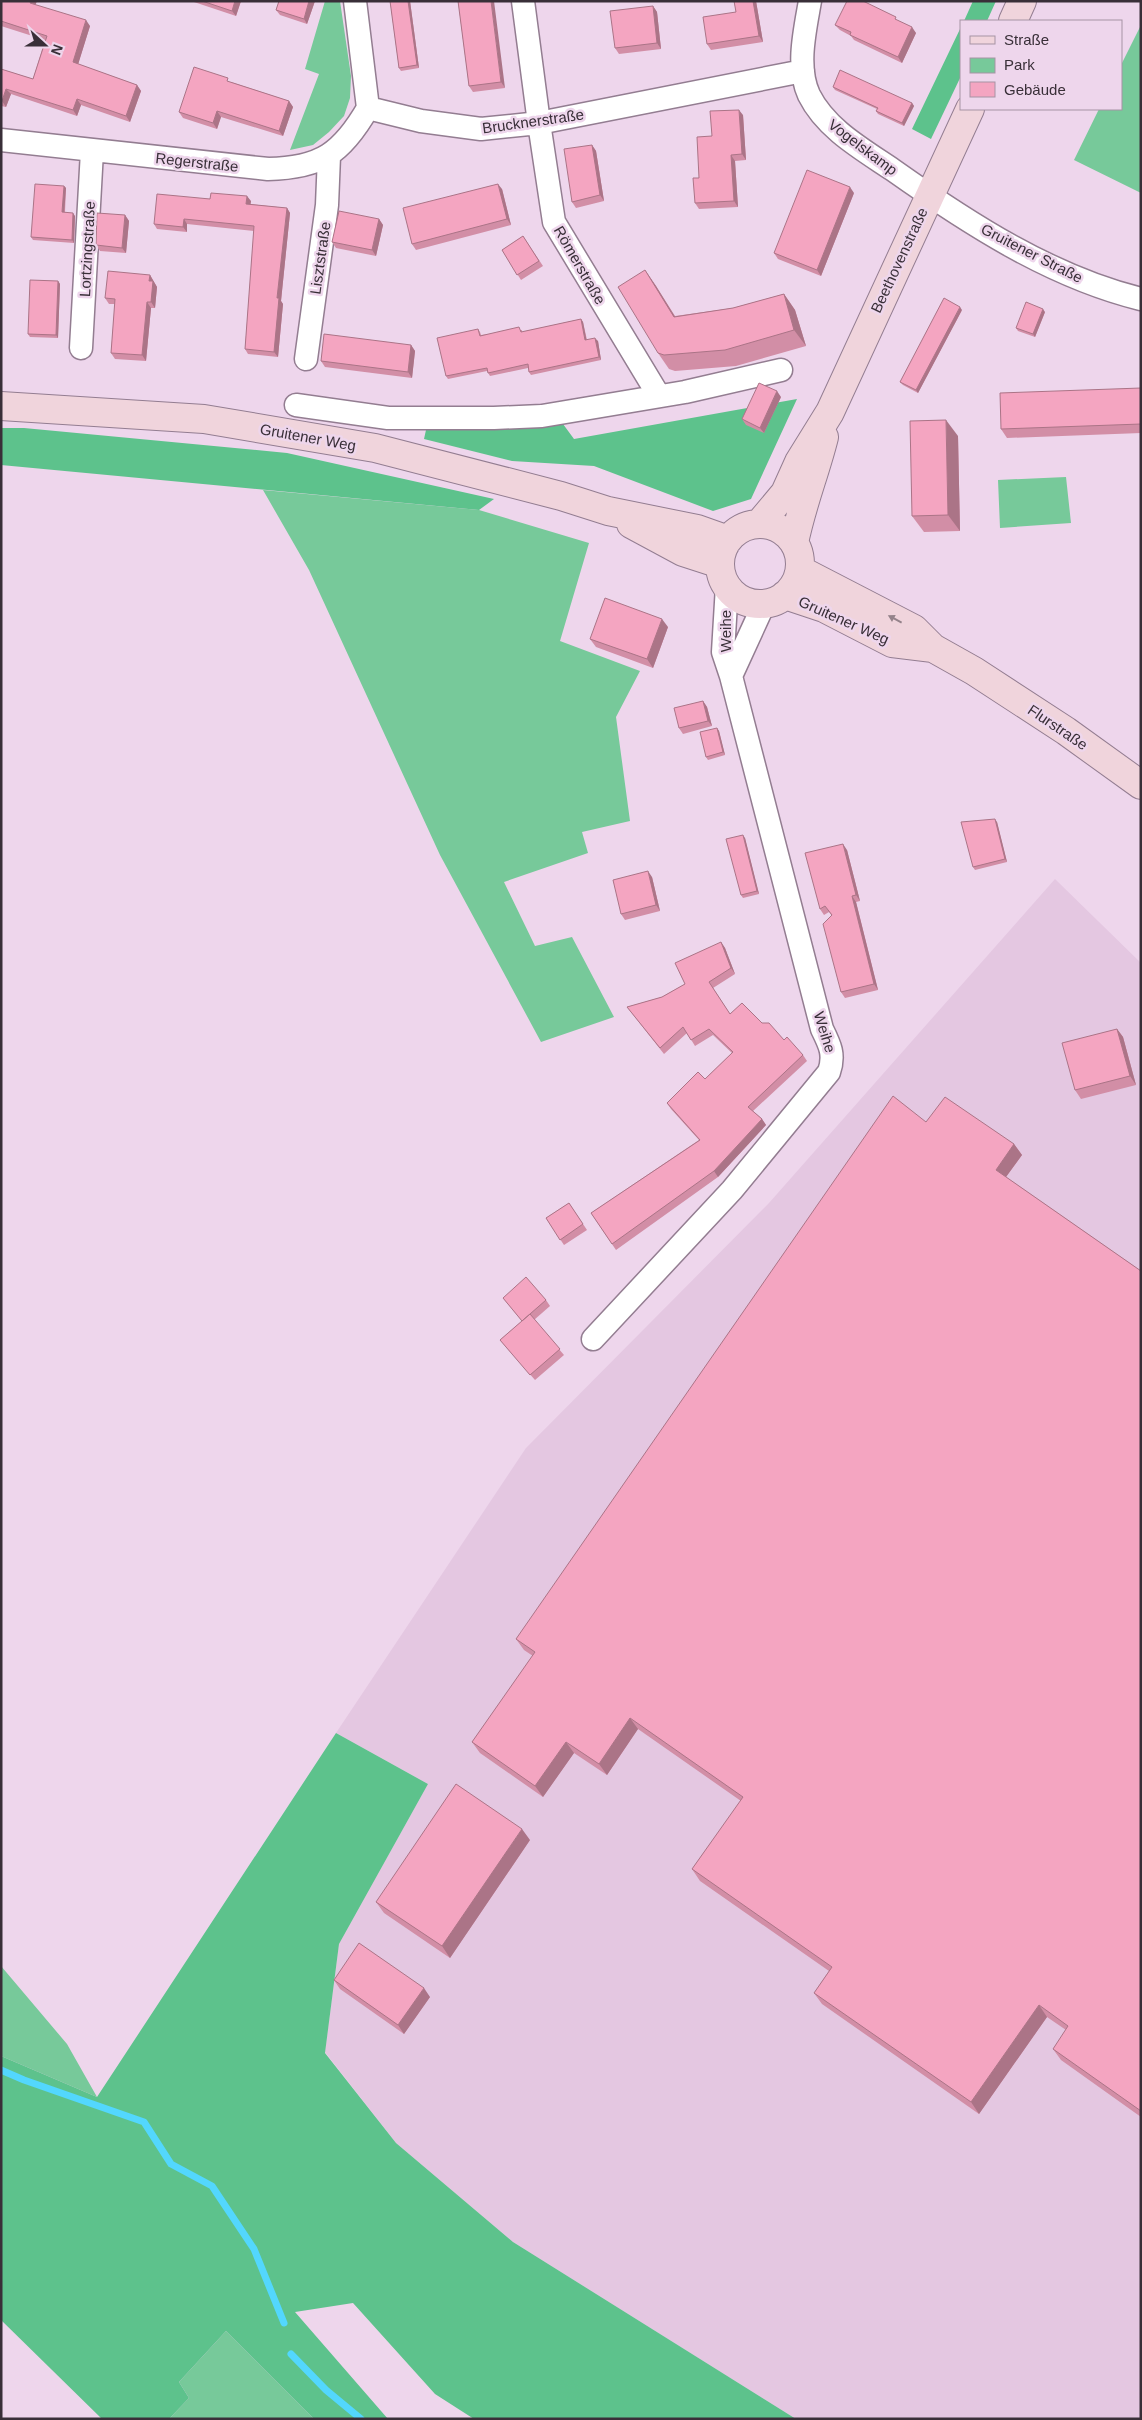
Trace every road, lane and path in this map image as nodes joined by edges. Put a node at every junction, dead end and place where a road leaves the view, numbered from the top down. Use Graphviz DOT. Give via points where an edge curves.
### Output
graph roads {
  1 [pos="355,1"];
  2 [pos="523,1"];
  3 [pos="810,1"];
  4 [pos="1022,1"];
  5 [pos="1012,20"];
  6 [pos="803,71"];
  7 [pos="368,108"];
  8 [pos="970,110"];
  9 [pos="538,123"];
  10 [pos="1,140"];
  11 [pos="92,151"];
  12 [pos="328,156"];
  13 [pos="928,196"];
  14 [pos="1141,299"];
  15 [pos="81,348"];
  16 [pos="306,359"];
  17 [pos="781,370"];
  18 [pos="660,396"];
  19 [pos="296,405"];
  20 [pos="1,406"];
  21 [pos="830,412"];
  22 [pos="759,524"];
  23 [pos="794,543"];
  24 [pos="725,563"];
  25 [pos="800,570"];
  26 [pos="774,599"];
  27 [pos="933,648"];
  28 [pos="974,671"];
  29 [pos="731,676"];
  30 [pos="1141,785"];
  31 [pos="593,1340"];
  1 -- 7 [label="street"];
  2 -- 9 [label="street, Römerstraße"];
  3 -- 6 [label="street, Vogelskamp"];
  4 -- 5 [label="main road"];
  6 -- 9 [label="street, Brucknerstraße"];
  6 -- 13 [label="street, Vogelskamp" via="808,93 832,126"];
  7 -- 9 [label="street, Brucknerstraße" via="454,127 481,129"];
  7 -- 12 [label="street, Regerstraße" via="356,129"];
  8 -- 13 [label="main road, Beethovenstraße"];
  9 -- 18 [label="street, Römerstraße" via="551,210 557,228"];
  10 -- 11 [label="street, Regerstraße"];
  11 -- 12 [label="street, Regerstraße" via="268,169 295,169"];
  11 -- 15 [label="street, Lortzingstraße"];
  12 -- 16 [label="street, Lisztstraße" via="327,205"];
  13 -- 14 [label="street, Gruitener Straße" via="1058,270"];
  13 -- 21 [label="main road, Beethovenstraße"];
  17 -- 18 [label="street"];
  18 -- 19 [label="street" via="542,416 494,418 388,418"];
  20 -- 24 [label="main road, Gruitener Weg" via="204,419 375,448 608,511 697,529"];
  21 -- 22 [label="main road, Beethovenstraße" via="799,462 785,493"];
  21 -- 23 [label="main road, Beethovenstraße"];
  22 -- 23 [label="main road" via="779,528"];
  22 -- 24 [label="main road" via="736,531"];
  23 -- 25 [label="main road"];
  24 -- 26 [label="main road" via="743,600"];
  24 -- 29 [label="street, Weihe" via="723,652"];
  25 -- 26 [label="main road" via="794,585"];
  27 -- 25 [label="main road, Gruitener Weg, one-way" via="914,629"];
  26 -- 27 [label="main road, Gruitener Weg" via="824,608 892,643"];
  26 -- 29 [label="street, Weihe"];
  27 -- 28 [label="main road, Gruitener Weg"];
  28 -- 30 [label="main road, Flurstraße"];
  29 -- 31 [label="street, Weihe" via="833,1060 829,1072 732,1190"];
}
